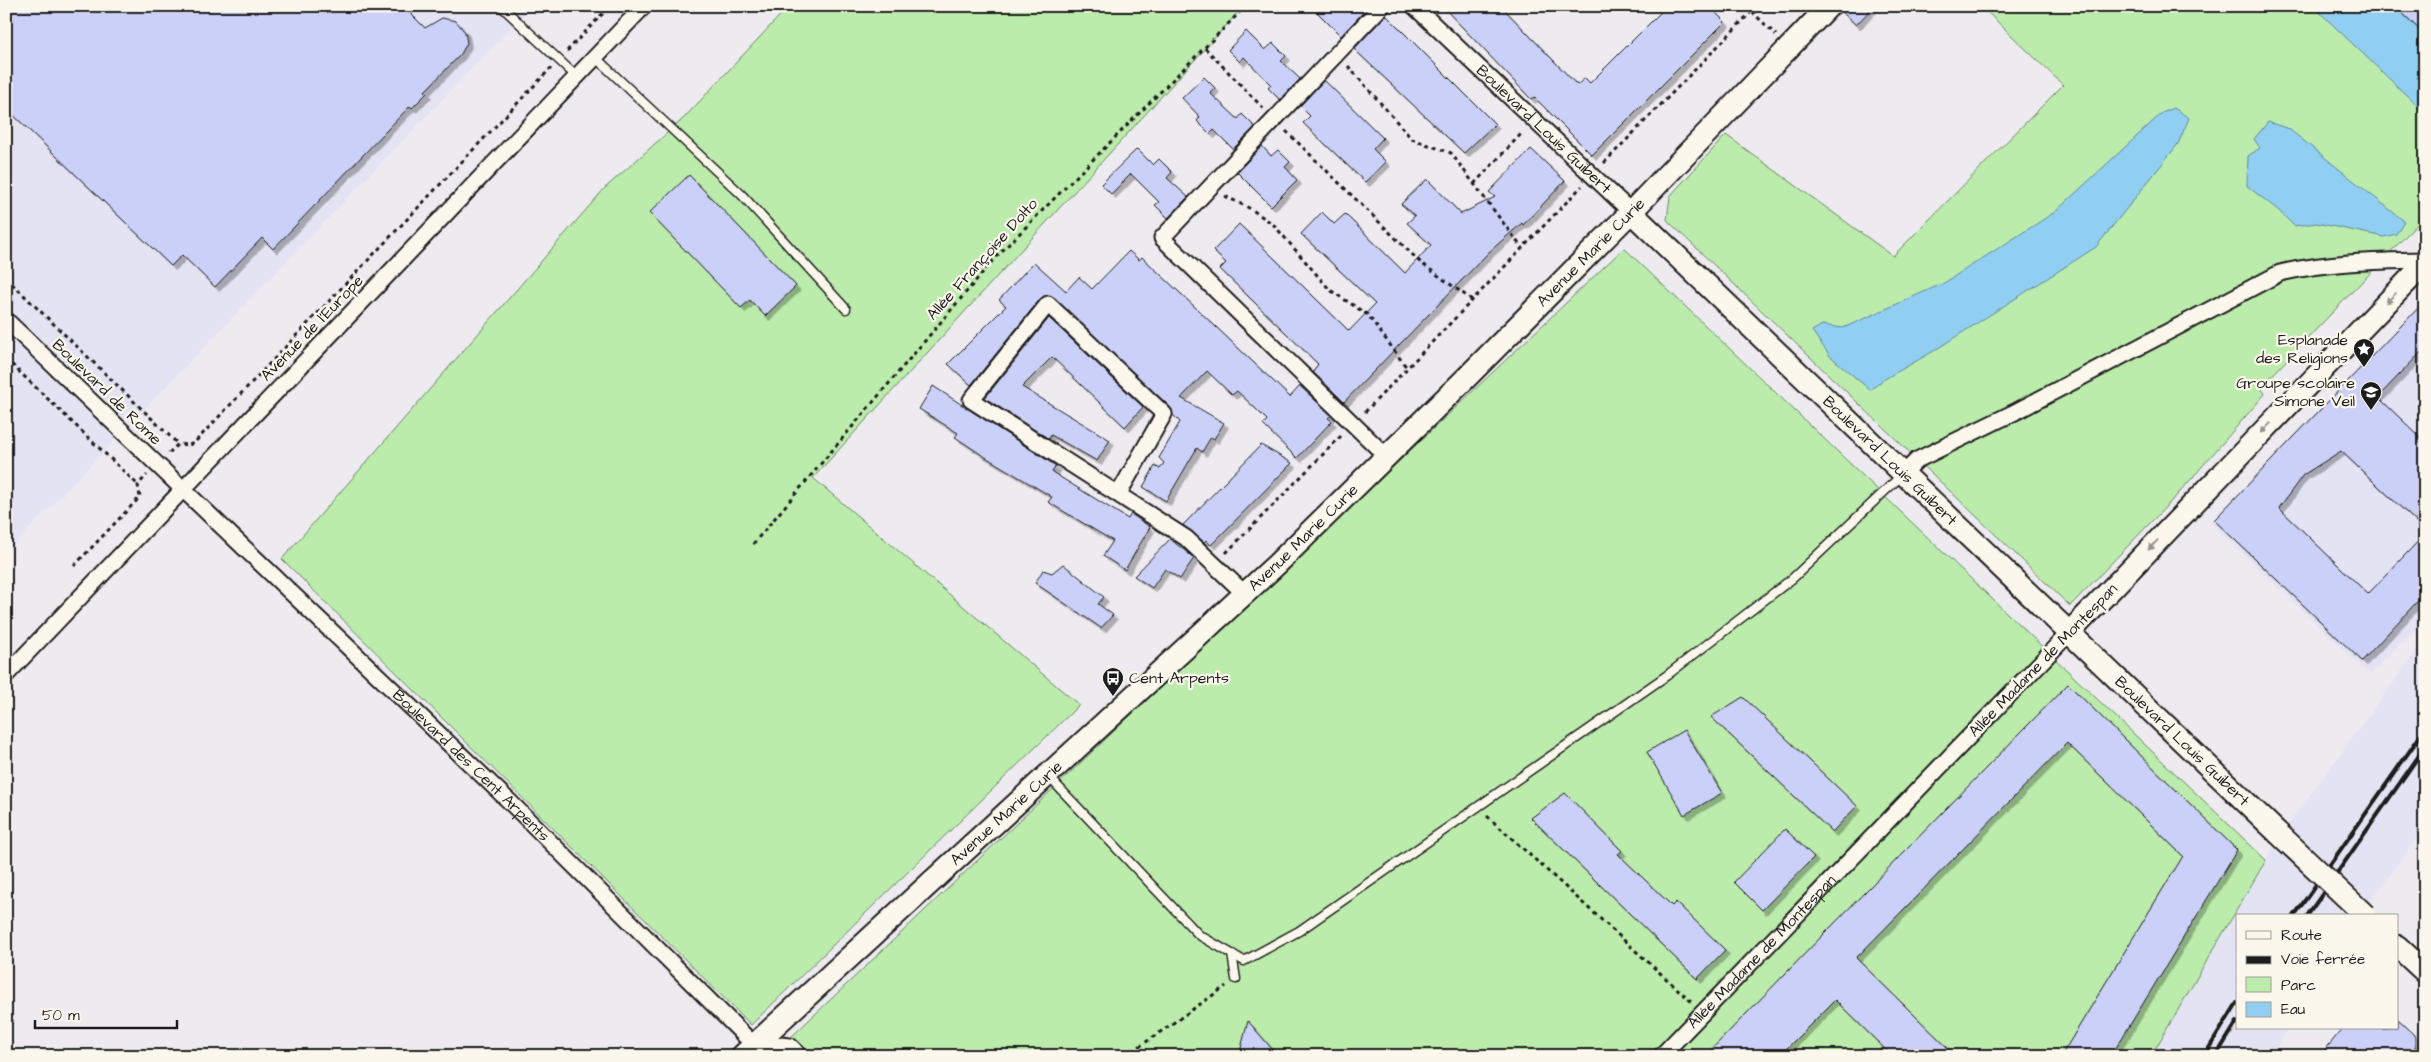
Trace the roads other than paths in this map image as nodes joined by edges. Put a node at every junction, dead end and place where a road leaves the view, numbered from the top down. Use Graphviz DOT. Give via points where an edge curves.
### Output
graph roads {
  1 [pos="501,6"];
  2 [pos="644,6"];
  3 [pos="1382,6"];
  4 [pos="1414,6"];
  5 [pos="1829,6"];
  6 [pos="595,57"];
  7 [pos="576,76"];
  8 [pos="1631,212"];
  9 [pos="2425,262"];
  10 [pos="846,308"];
  11 [pos="6,320"];
  12 [pos="1386,456"];
  13 [pos="1904,473"];
  14 [pos="183,489"];
  15 [pos="1119,494"];
  16 [pos="1244,593"];
  17 [pos="2070,632"];
  18 [pos="6,675"];
  19 [pos="1047,775"];
  20 [pos="2363,914"];
  21 [pos="2398,947"];
  22 [pos="1232,954"];
  23 [pos="2425,972"];
  24 [pos="1236,979"];
  25 [pos="753,1052"];
  26 [pos="1666,1054"];
  27 [pos="796,1056"];
  1 -- 7 [label="lane"];
  2 -- 6 [label="street, Avenue de l'Europe"];
  3 -- 12 [label="street" via="1162,238"];
  4 -- 8 [label="street, Boulevard Louis Guibert"];
  5 -- 8 [label="street, Avenue Marie Curie"];
  6 -- 7 [label="street, Avenue de l'Europe"];
  6 -- 10 [label="lane" via="742,195"];
  7 -- 14 [label="street, Avenue de l'Europe"];
  8 -- 12 [label="street, Avenue Marie Curie"];
  8 -- 13 [label="street, Boulevard Louis Guibert"];
  9 -- 13 [label="street" via="2381,261 2280,273 1917,460"];
  9 -- 17 [label="street, Allée Madame de Montespan, one-way"];
  11 -- 14 [label="street, Boulevard de Rome"];
  12 -- 16 [label="street, Avenue Marie Curie"];
  13 -- 17 [label="street, Boulevard Louis Guibert"];
  13 -- 22 [label="lane" via="1793,578 1666,676 1299,931 1244,961"];
  14 -- 18 [label="street, Avenue de l'Europe"];
  14 -- 25 [label="street, Boulevard des Cent Arpents" via="510,802"];
  15 -- 15 [label="street" via="971,400 1048,304 1164,414"];
  15 -- 16 [label="street" via="1186,538"];
  16 -- 19 [label="street, Avenue Marie Curie"];
  17 -- 20 [label="street, Boulevard Louis Guibert, bridge"];
  17 -- 26 [label="street, Allée Madame de Montespan"];
  19 -- 22 [label="lane" via="1199,935"];
  19 -- 25 [label="street, Avenue Marie Curie"];
  21 -- 23 [label="street"];
  22 -- 24 [label="lane"];
  25 -- 27 [label="street" via="789,1049"];
}
